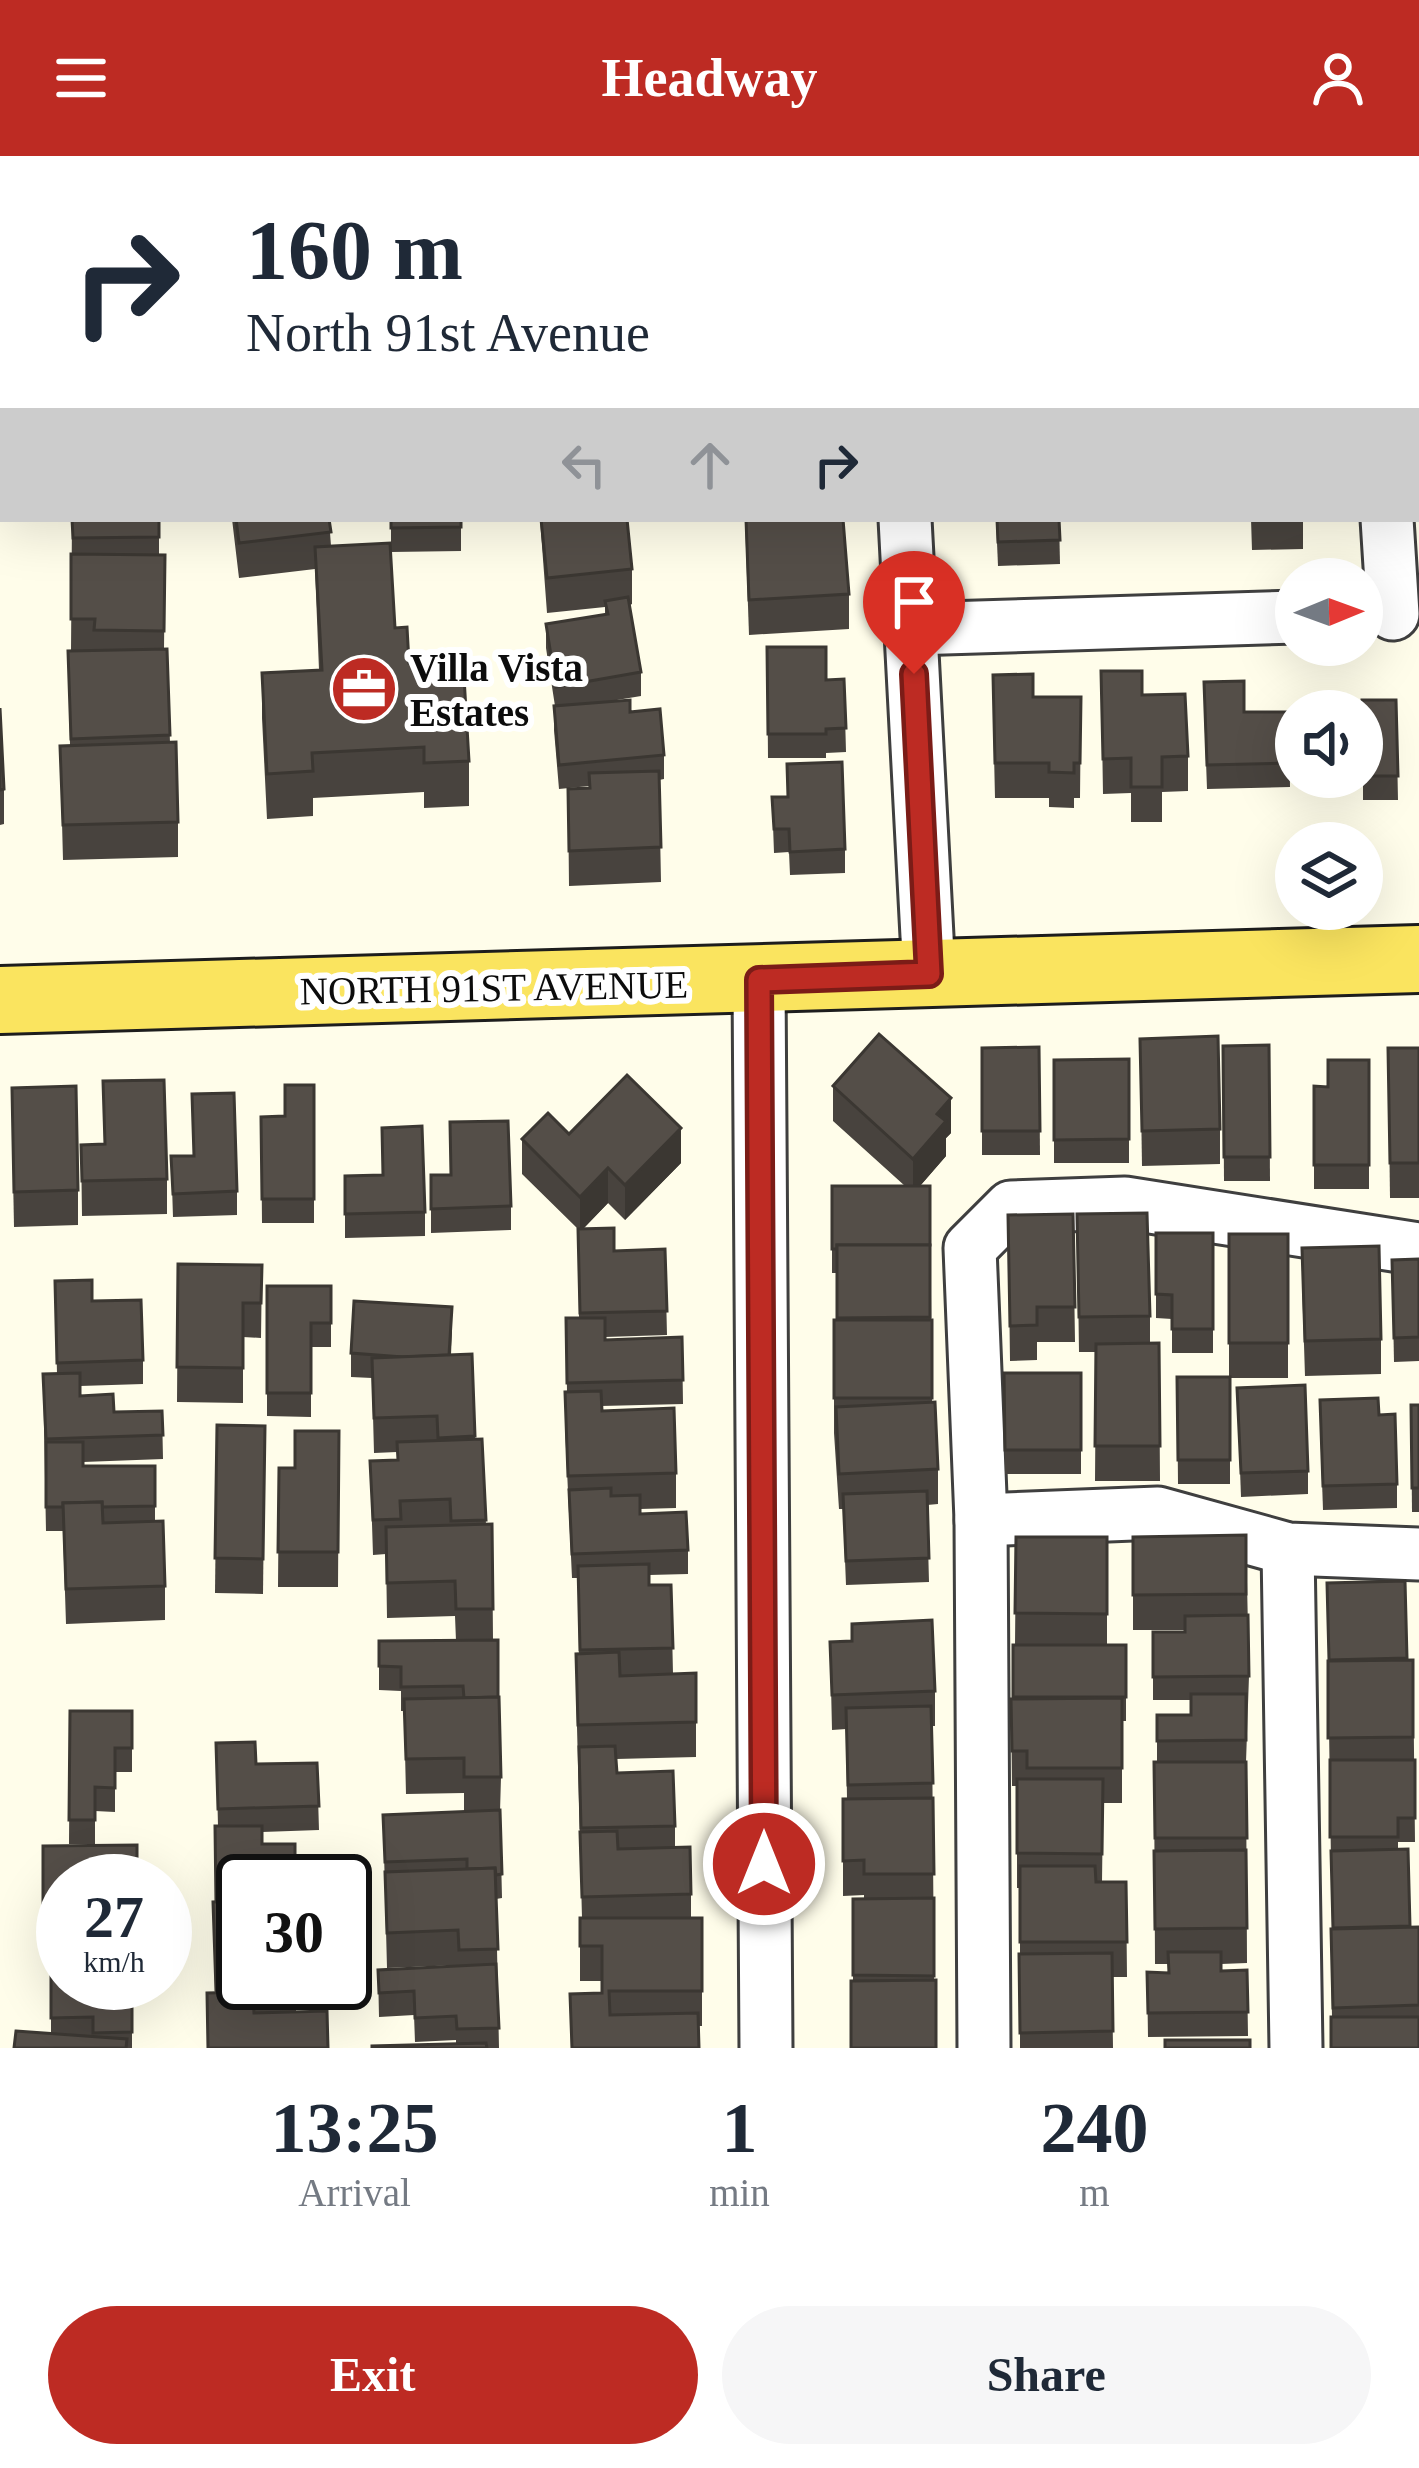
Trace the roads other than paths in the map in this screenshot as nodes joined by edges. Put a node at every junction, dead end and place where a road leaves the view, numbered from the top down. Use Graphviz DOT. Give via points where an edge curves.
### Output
graph roads {
  1 [pos="905,522"];
  2 [pos="1387,522"];
  3 [pos="1391,614"];
  4 [pos="1275,618"];
  5 [pos="912,629"];
  6 [pos="1419,959"];
  7 [pos="929,974"];
  8 [pos="759,980"];
  9 [pos="0,1000"];
  10 [pos="1419,1249"];
  11 [pos="981,1520"];
  12 [pos="1288,1549"];
  13 [pos="1419,1554"];
  14 [pos="766,2048"];
  15 [pos="984,2048"];
  16 [pos="1296,2048"];
  1 -- 5 [label="street"];
  2 -- 3 [label="street"];
  4 -- 5 [label="street"];
  5 -- 7 [label="street"];
  6 -- 7 [label="main road, NORTH 91ST AVENUE"];
  7 -- 8 [label="main road, NORTH 91ST AVENUE"];
  8 -- 9 [label="main road, NORTH 91ST AVENUE"];
  8 -- 14 [label="street"];
  10 -- 11 [label="street" via="1125,1203 1011,1207 970,1248"];
  11 -- 12 [label="street" via="1159,1513"];
  11 -- 15 [label="street"];
  12 -- 13 [label="street"];
  12 -- 16 [label="street"];
}
